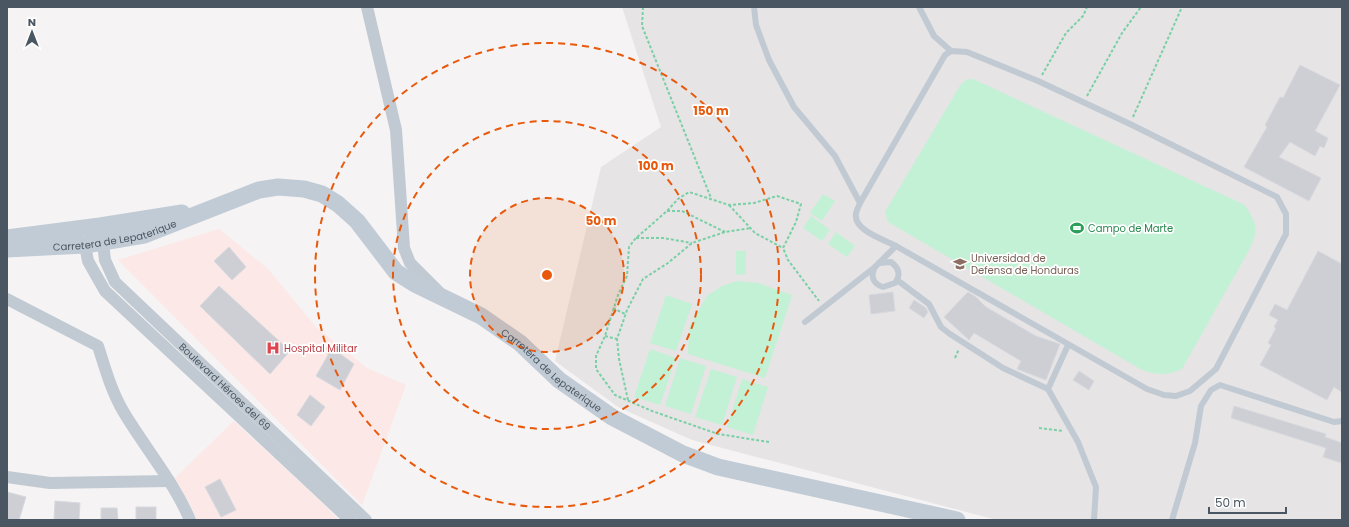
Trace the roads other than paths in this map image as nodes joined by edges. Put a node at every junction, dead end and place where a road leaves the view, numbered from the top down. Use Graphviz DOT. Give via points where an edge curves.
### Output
graph roads {
  1 [pos="367,7"];
  2 [pos="754,7"];
  3 [pos="919,7"];
  4 [pos="951,51"];
  5 [pos="860,202"];
  6 [pos="219,206"];
  7 [pos="134,221"];
  8 [pos="48,233"];
  9 [pos="7,238"];
  10 [pos="94,241"];
  11 [pos="896,246"];
  12 [pos="7,249"];
  13 [pos="876,265"];
  14 [pos="897,280"];
  15 [pos="441,295"];
  16 [pos="7,299"];
  17 [pos="805,322"];
  18 [pos="1068,345"];
  19 [pos="1048,389"];
  20 [pos="1342,421"];
  21 [pos="7,478"];
  22 [pos="169,481"];
  23 [pos="919,512"];
  24 [pos="190,520"];
  25 [pos="350,520"];
  26 [pos="366,520"];
  27 [pos="938,520"];
  28 [pos="957,520"];
  29 [pos="1094,520"];
  30 [pos="1172,520"];
  1 -- 15 [label="street" via="396,130 404,248 410,264"];
  2 -- 5 [label="lane" via="756,25 769,60 794,107 835,156"];
  3 -- 4 [label="lane" via="934,36"];
  4 -- 5 [label="lane" via="945,55"];
  4 -- 18 [label="lane" via="967,52 1038,81 1130,124 1277,196 1286,214 1286,234 1216,369 1190,391 1176,396 1147,389"];
  5 -- 11 [label="lane" via="855,215 862,229"];
  6 -- 7 [label="main road, Carretera de Lepaterique"];
  6 -- 10 [label="main road, Carretera de Lepaterique" via="144,235"];
  6 -- 15 [label="main road, Carretera de Lepaterique" via="260,190 278,187 304,189 322,194 338,204 356,222 396,272 415,284"];
  7 -- 8 [label="main road, Carretera de Lepaterique"];
  7 -- 10 [label="main road"];
  8 -- 9 [label="main road, Carretera de Lepaterique"];
  8 -- 10 [label="main road"];
  10 -- 12 [label="main road, Carretera de Lepaterique"];
  10 -- 25 [label="street, Boulevard Héroes del 69" via="88,261 105,292"];
  10 -- 26 [label="street, Boulevard Héroes del 69" via="115,282"];
  11 -- 13 [label="lane"];
  11 -- 18 [label="lane"];
  13 -- 14 [label="lane" via="886,261 894,265 898,272"];
  13 -- 14 [label="lane" via="872,271 873,280 879,286 888,287"];
  13 -- 17 [label="lane"];
  14 -- 19 [label="lane" via="929,304 941,327 1003,368"];
  15 -- 23 [label="main road, Carretera de Lepaterique" via="481,316 515,339 559,380 612,417 683,454 718,467"];
  16 -- 22 [label="street" via="98,346 109,383 123,411"];
  18 -- 19 [label="lane"];
  19 -- 29 [label="lane" via="1073,433 1096,487"];
  20 -- 30 [label="lane" via="1334,422 1220,385 1211,390 1201,406 1193,450"];
  21 -- 22 [label="street" via="50,483"];
  22 -- 24 [label="street"];
  23 -- 27 [label="main road, Carretera de Lepaterique"];
  23 -- 28 [label="main road, Carretera de Lepaterique"];
}
